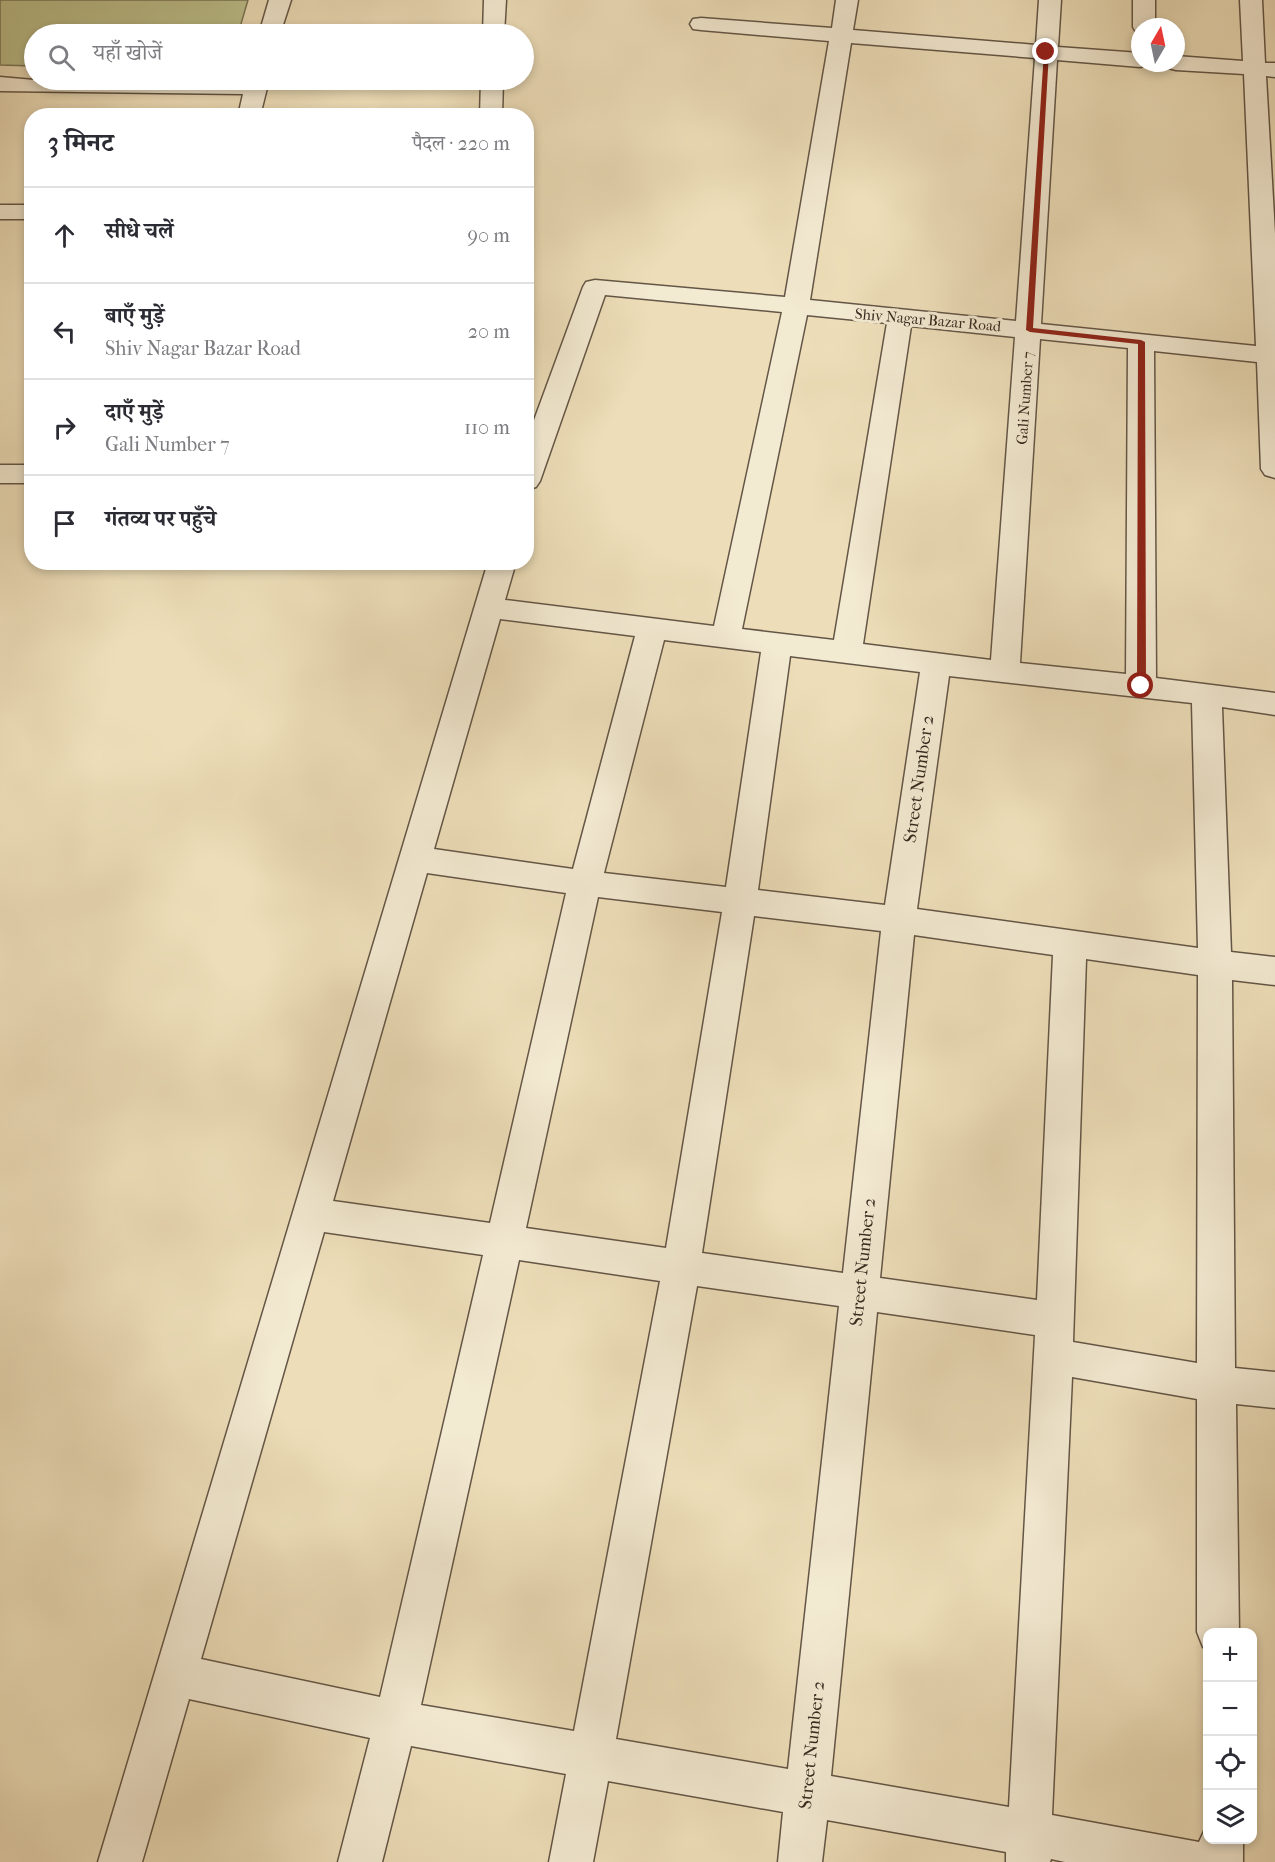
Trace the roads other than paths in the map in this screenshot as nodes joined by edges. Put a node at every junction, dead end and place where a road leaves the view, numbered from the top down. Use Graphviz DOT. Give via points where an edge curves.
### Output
graph roads {
  1 [pos="280,0"];
  2 [pos="495,0"];
  3 [pos="847,0"];
  4 [pos="1050,0"];
  5 [pos="1144,0"];
  6 [pos="1251,0"];
  7 [pos="1144,18"];
  8 [pos="273,24"];
  9 [pos="494,24"];
  10 [pos="701,24"];
  11 [pos="840,35"];
  12 [pos="1046,52"];
  13 [pos="1131,59"];
  14 [pos="1185,64"];
  15 [pos="1264,69"];
  16 [pos="0,84"];
  17 [pos="24,84"];
  18 [pos="256,90"];
  19 [pos="492,90"];
  20 [pos="251,108"];
  21 [pos="491,108"];
  22 [pos="0,212"];
  23 [pos="24,212"];
  24 [pos="796,307"];
  25 [pos="900,318"];
  26 [pos="1030,330"];
  27 [pos="1141,342"];
  28 [pos="1272,356"];
  29 [pos="534,456"];
  30 [pos="1275,469"];
  31 [pos="0,474"];
  32 [pos="24,474"];
  33 [pos="500,570"];
  34 [pos="489,608"];
  35 [pos="652,628"];
  36 [pos="726,637"];
  37 [pos="777,644"];
  38 [pos="847,652"];
  39 [pos="936,663"];
  40 [pos="1005,672"];
  41 [pos="1141,686"];
  42 [pos="1207,694"];
  43 [pos="1275,704"];
  44 [pos="415,860"];
  45 [pos="585,883"];
  46 [pos="740,901"];
  47 [pos="899,920"];
  48 [pos="1070,944"];
  49 [pos="1215,964"];
  50 [pos="1275,971"];
  51 [pos="311,1214"];
  52 [pos="504,1240"];
  53 [pos="682,1265"];
  54 [pos="860,1292"];
  55 [pos="1054,1338"];
  56 [pos="1216,1384"];
  57 [pos="1275,1390"];
  58 [pos="1218,1628"];
  59 [pos="175,1675"];
  60 [pos="396,1722"];
  61 [pos="589,1755"];
  62 [pos="807,1793"];
  63 [pos="1221,1844"];
  64 [pos="1028,1847"];
  65 [pos="120,1862"];
  66 [pos="360,1862"];
  67 [pos="570,1862"];
  68 [pos="800,1862"];
  69 [pos="1192,1862"];
  70 [pos="1221,1862"];
  1 -- 8 [label="street"];
  2 -- 9 [label="street"];
  3 -- 11 [label="street"];
  4 -- 12 [label="street, Gali Number 7"];
  5 -- 7 [label="street"];
  6 -- 15 [label="street"];
  10 -- 11 [label="street"];
  11 -- 12 [label="street"];
  11 -- 24 [label="street"];
  12 -- 13 [label="street"];
  12 -- 26 [label="street, Gali Number 7"];
  14 -- 15 [label="street"];
  15 -- 28 [label="street"];
  16 -- 17 [label="street"];
  18 -- 20 [label="street"];
  19 -- 21 [label="street"];
  22 -- 23 [label="street"];
  24 -- 25 [label="street, Shiv Nagar Bazar Road"];
  24 -- 29 [label="street, Shiv Nagar Bazar Road" via="595,287"];
  24 -- 36 [label="street"];
  25 -- 26 [label="street, Shiv Nagar Bazar Road"];
  25 -- 38 [label="street"];
  26 -- 27 [label="street, Shiv Nagar Bazar Road"];
  26 -- 40 [label="street, Gali Number 7"];
  27 -- 28 [label="street, Shiv Nagar Bazar Road"];
  27 -- 41 [label="street"];
  28 -- 30 [label="street"];
  31 -- 32 [label="street"];
  33 -- 34 [label="street"];
  34 -- 35 [label="street"];
  34 -- 44 [label="street"];
  35 -- 36 [label="street"];
  35 -- 45 [label="street"];
  36 -- 37 [label="street"];
  37 -- 38 [label="street"];
  37 -- 46 [label="street"];
  38 -- 39 [label="street"];
  39 -- 40 [label="street"];
  39 -- 47 [label="street, Street Number 2"];
  40 -- 41 [label="street"];
  41 -- 42 [label="street"];
  42 -- 43 [label="street"];
  42 -- 49 [label="street"];
  44 -- 45 [label="street"];
  44 -- 51 [label="street"];
  45 -- 46 [label="street"];
  45 -- 52 [label="street"];
  46 -- 47 [label="street"];
  46 -- 53 [label="street"];
  47 -- 48 [label="street"];
  47 -- 54 [label="street, Street Number 2"];
  48 -- 49 [label="street"];
  48 -- 55 [label="street"];
  49 -- 50 [label="street"];
  49 -- 56 [label="street"];
  51 -- 52 [label="street"];
  51 -- 59 [label="street"];
  52 -- 53 [label="street"];
  52 -- 60 [label="street"];
  53 -- 54 [label="street"];
  53 -- 61 [label="street"];
  54 -- 55 [label="street"];
  54 -- 62 [label="street, Street Number 2"];
  55 -- 56 [label="street"];
  55 -- 64 [label="street"];
  56 -- 57 [label="street"];
  56 -- 58 [label="street"];
  59 -- 60 [label="street"];
  59 -- 65 [label="street"];
  60 -- 61 [label="street"];
  60 -- 66 [label="street"];
  61 -- 62 [label="street"];
  61 -- 67 [label="street"];
  62 -- 64 [label="street"];
  62 -- 68 [label="street, Street Number 2"];
  63 -- 70 [label="street"];
  64 -- 69 [label="street"];
}
